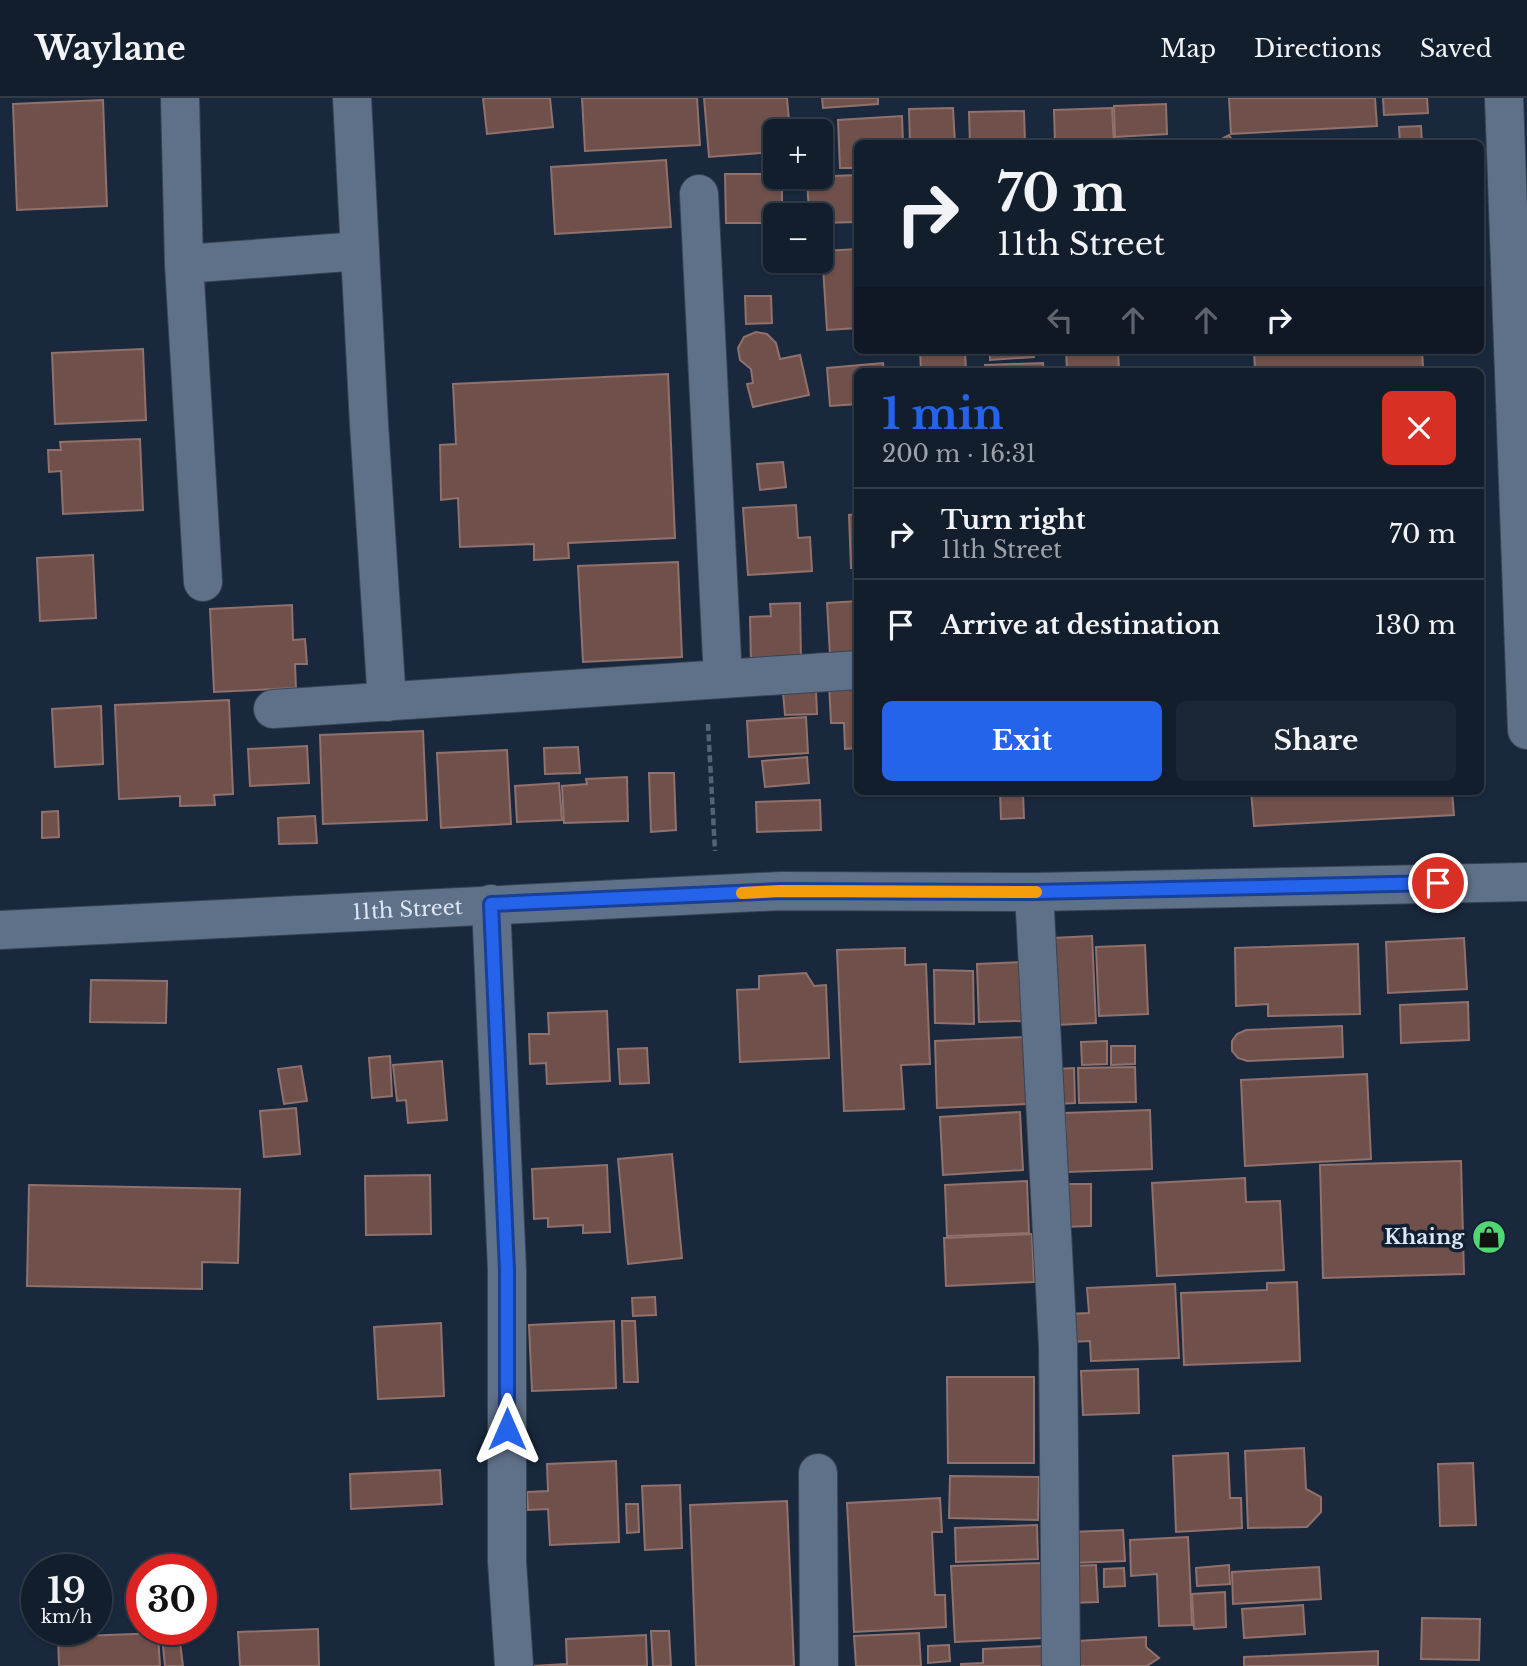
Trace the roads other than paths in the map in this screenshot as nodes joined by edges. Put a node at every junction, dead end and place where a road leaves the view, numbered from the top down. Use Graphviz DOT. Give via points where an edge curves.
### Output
graph roads {
  1 [pos="180,98"];
  2 [pos="352,98"];
  3 [pos="1504,98"];
  4 [pos="699,194"];
  5 [pos="360,251"];
  6 [pos="184,264"];
  7 [pos="1522,454"];
  8 [pos="203,582"];
  9 [pos="854,670"];
  10 [pos="715,680"];
  11 [pos="387,702"];
  12 [pos="273,709"];
  13 [pos="1527,730"];
  14 [pos="1527,882"];
  15 [pos="1034,892"];
  16 [pos="491,904"];
  17 [pos="0,930"];
  18 [pos="818,1473"];
  19 [pos="513,1666"];
  20 [pos="819,1666"];
  21 [pos="1061,1666"];
  1 -- 6 [label="street"];
  2 -- 5 [label="street"];
  3 -- 7 [label="street"];
  4 -- 10 [label="street"];
  5 -- 6 [label="street"];
  5 -- 11 [label="street"];
  6 -- 8 [label="street"];
  7 -- 13 [label="street"];
  9 -- 10 [label="street"];
  10 -- 11 [label="street"];
  11 -- 12 [label="street"];
  14 -- 15 [label="street, 11th Street"];
  15 -- 16 [label="street, 11th Street" via="781,891"];
  15 -- 21 [label="street" via="1058,1346"];
  16 -- 17 [label="street, 11th Street"];
  16 -- 19 [label="street" via="507,1270 507,1562"];
  18 -- 20 [label="street"];
}
